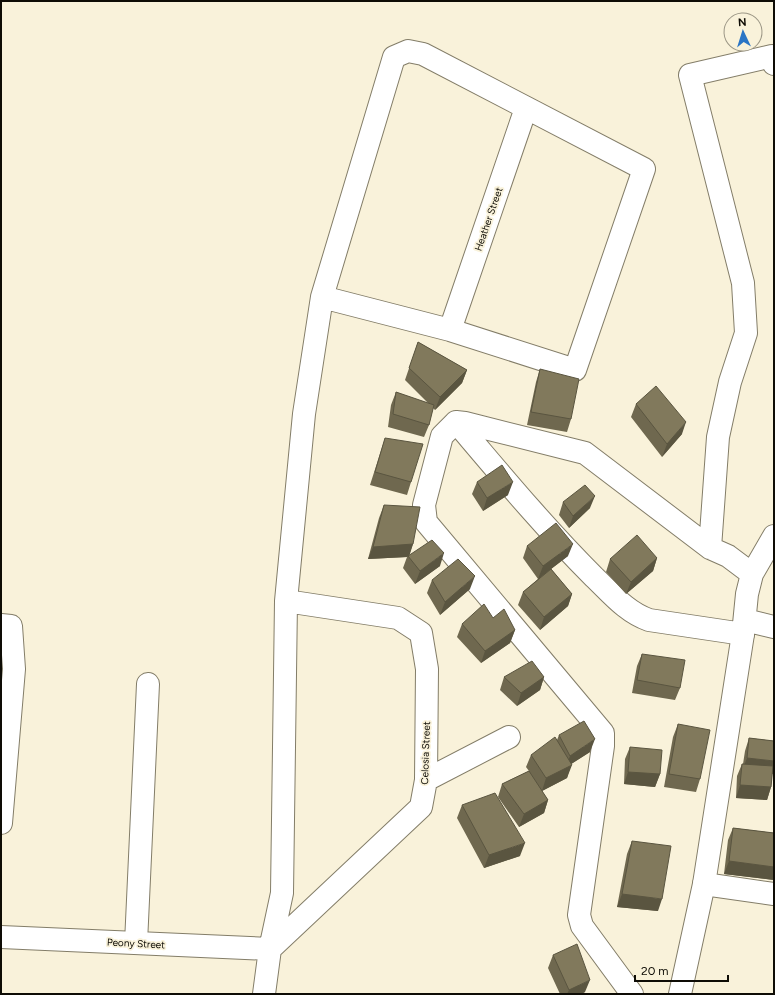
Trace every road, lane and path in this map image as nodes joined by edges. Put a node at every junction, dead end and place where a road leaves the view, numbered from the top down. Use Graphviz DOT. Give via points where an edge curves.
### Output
graph roads {
  1 [pos="774,64"];
  2 [pos="526,108"];
  3 [pos="322,297"];
  4 [pos="450,330"];
  5 [pos="456,422"];
  6 [pos="774,536"];
  7 [pos="710,548"];
  8 [pos="752,574"];
  9 [pos="286,601"];
  10 [pos="1,625"];
  11 [pos="744,627"];
  12 [pos="774,627"];
  13 [pos="148,684"];
  14 [pos="509,737"];
  15 [pos="426,780"];
  16 [pos="1,823"];
  17 [pos="704,884"];
  18 [pos="774,894"];
  19 [pos="1,937"];
  20 [pos="136,943"];
  21 [pos="270,949"];
  22 [pos="264,994"];
  23 [pos="632,994"];
  24 [pos="680,994"];
  1 -- 7 [label="street" via="772,56 690,75 743,283 746,334 730,382 718,437"];
  2 -- 3 [label="street" via="422,54 408,51 394,57"];
  2 -- 4 [label="street, Heather Street"];
  2 -- 4 [label="street" via="644,169 575,370"];
  3 -- 4 [label="street"];
  3 -- 9 [label="street" via="304,414"];
  5 -- 7 [label="street" via="585,453"];
  5 -- 11 [label="street" via="564,547 636,615 649,620"];
  5 -- 23 [label="street" via="442,436 424,505 426,522 603,733 579,915 582,926"];
  6 -- 8 [label="street"];
  7 -- 8 [label="street" via="728,556"];
  8 -- 11 [label="street"];
  9 -- 15 [label="street, Celosia Street" via="398,618 421,633 427,669"];
  9 -- 21 [label="street" via="282,893"];
  10 -- 16 [label="street" via="11,626 14,669"];
  11 -- 12 [label="street"];
  11 -- 17 [label="street"];
  13 -- 20 [label="street"];
  14 -- 15 [label="street"];
  15 -- 21 [label="street, Celosia Street" via="421,807"];
  17 -- 18 [label="street"];
  17 -- 24 [label="street"];
  19 -- 20 [label="street, Peony Street"];
  20 -- 21 [label="street, Peony Street"];
  21 -- 22 [label="street"];
}
